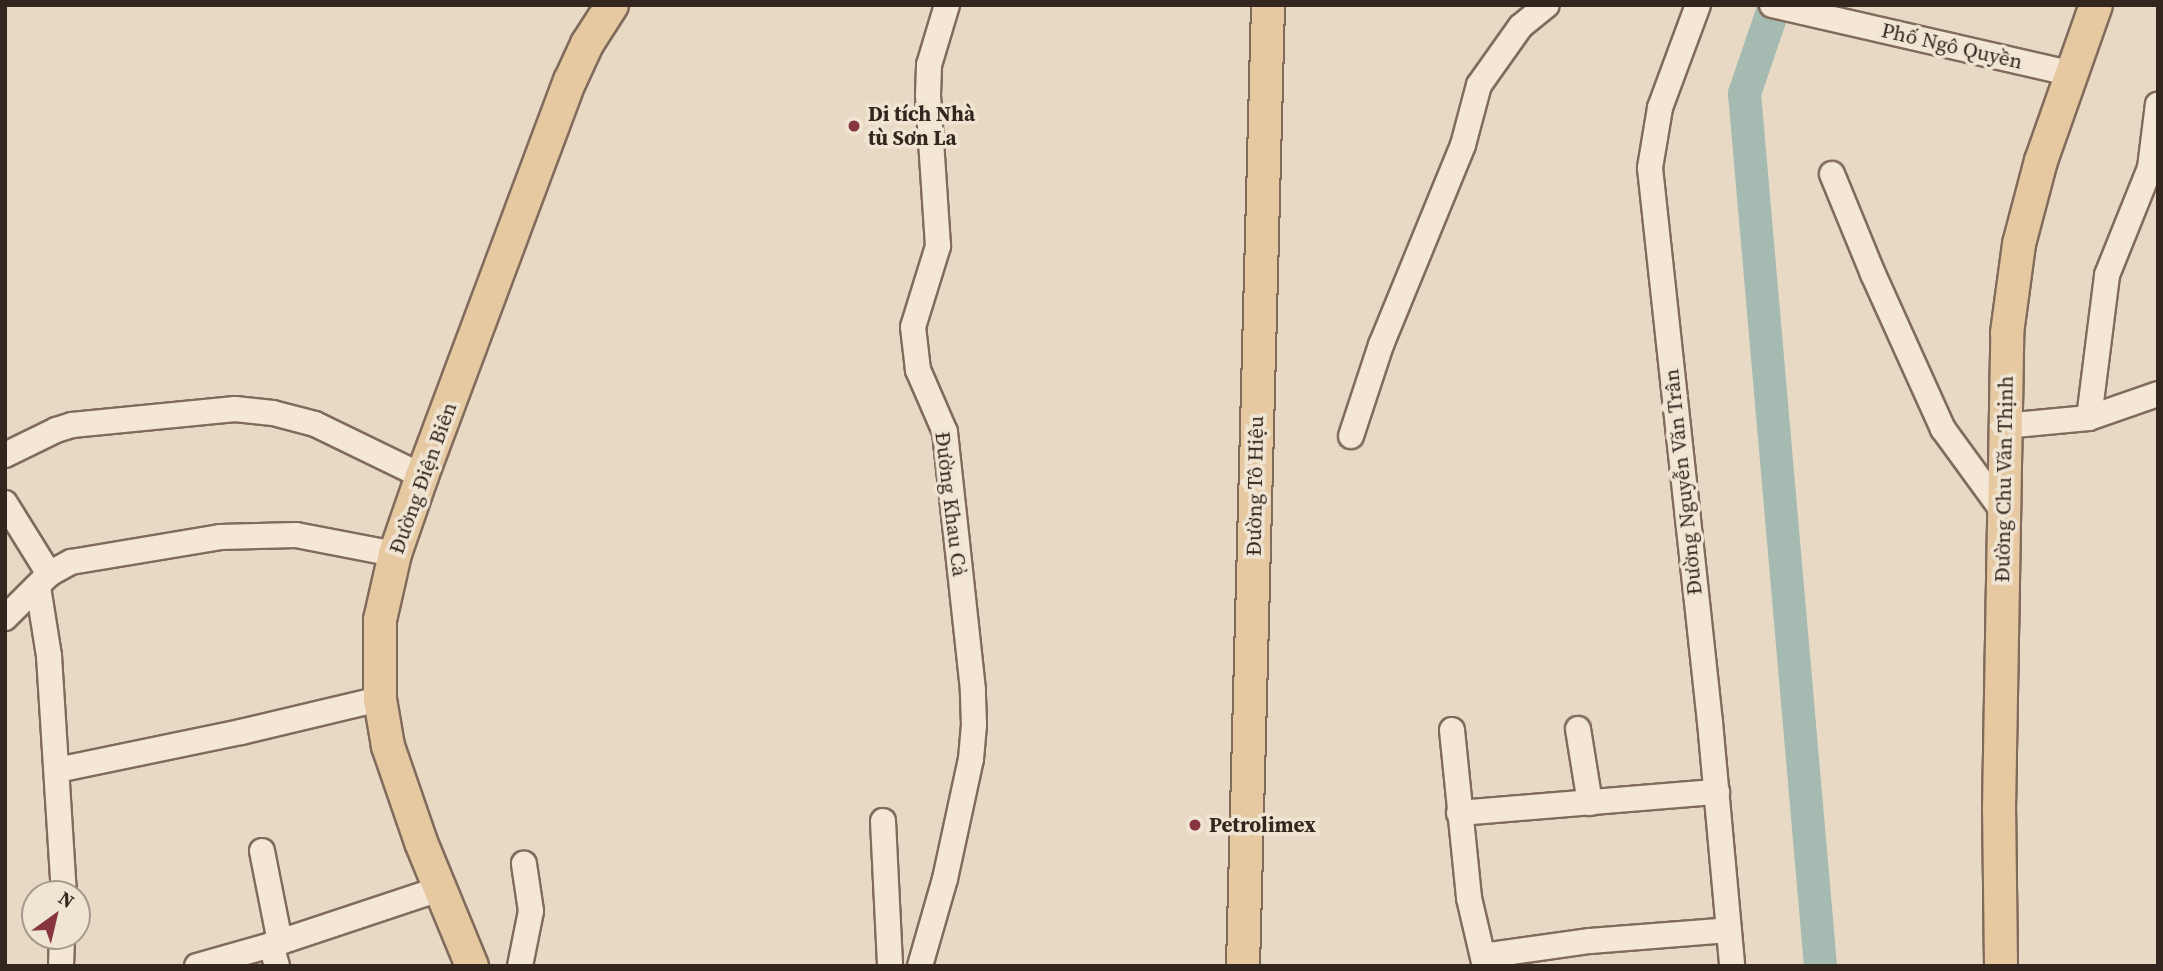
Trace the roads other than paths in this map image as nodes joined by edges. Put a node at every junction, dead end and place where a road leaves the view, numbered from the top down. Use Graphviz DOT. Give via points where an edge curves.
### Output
graph roads {
  1 [pos="612,5"];
  2 [pos="947,5"];
  3 [pos="1268,5"];
  4 [pos="1547,5"];
  5 [pos="1698,5"];
  6 [pos="1772,5"];
  7 [pos="2096,5"];
  8 [pos="1837,13"];
  9 [pos="2070,73"];
  10 [pos="2158,104"];
  11 [pos="1832,174"];
  12 [pos="2158,394"];
  13 [pos="2089,418"];
  14 [pos="2004,426"];
  15 [pos="1351,436"];
  16 [pos="5,455"];
  17 [pos="422,476"];
  18 [pos="5,503"];
  19 [pos="2003,510"];
  20 [pos="395,554"];
  21 [pos="43,581"];
  22 [pos="5,618"];
  23 [pos="380,699"];
  24 [pos="1578,729"];
  25 [pos="1452,730"];
  26 [pos="57,770"];
  27 [pos="1717,792"];
  28 [pos="1590,803"];
  29 [pos="1459,813"];
  30 [pos="883,821"];
  31 [pos="262,851"];
  32 [pos="524,864"];
  33 [pos="63,880"];
  34 [pos="439,889"];
  35 [pos="1729,930"];
  36 [pos="276,951"];
  37 [pos="1484,961"];
  38 [pos="197,966"];
  39 [pos="472,966"];
  40 [pos="520,966"];
  41 [pos="890,966"];
  42 [pos="920,966"];
  43 [pos="1243,966"];
  44 [pos="1732,966"];
  45 [pos="2001,966"];
  1 -- 17 [label="main road, Đường Điện Biên" via="570,81"];
  2 -- 42 [label="street, Đường Khau Cả" via="929,65 938,246 913,327 918,370 945,432 974,724 946,879"];
  3 -- 43 [label="main road, Đường Tô Hiệu"];
  4 -- 15 [label="street" via="1521,26 1479,85 1464,145 1381,345"];
  5 -- 27 [label="street, Đường Nguyễn Văn Trân" via="1660,108 1650,168"];
  6 -- 8 [label="street, Phố Ngô Quyền"];
  7 -- 9 [label="main road, Đường Chu Văn Thịnh"];
  8 -- 9 [label="street, Phố Ngô Quyền"];
  9 -- 14 [label="main road, Đường Chu Văn Thịnh" via="2019,244 2007,333"];
  10 -- 13 [label="street" via="2150,168 2106,275"];
  11 -- 19 [label="street" via="1944,429"];
  12 -- 13 [label="street"];
  13 -- 14 [label="street"];
  14 -- 19 [label="main road, Đường Chu Văn Thịnh"];
  16 -- 17 [label="street" via="72,425 235,410 273,412 315,424"];
  17 -- 20 [label="main road, Đường Điện Biên"];
  18 -- 21 [label="street"];
  19 -- 45 [label="main road, Đường Chu Văn Thịnh"];
  20 -- 21 [label="street" via="296,536 220,537 71,562"];
  20 -- 23 [label="main road, Đường Điện Biên" via="380,620"];
  21 -- 22 [label="street"];
  21 -- 26 [label="street"];
  23 -- 26 [label="street"];
  23 -- 34 [label="main road, Đường Điện Biên" via="396,775"];
  24 -- 28 [label="street"];
  25 -- 29 [label="street"];
  26 -- 33 [label="street"];
  27 -- 28 [label="street"];
  27 -- 35 [label="street, Đường Nguyễn Văn Trân"];
  28 -- 29 [label="street"];
  29 -- 37 [label="street" via="1469,898"];
  30 -- 41 [label="street"];
  31 -- 36 [label="street"];
  32 -- 40 [label="street" via="531,911"];
  34 -- 36 [label="street"];
  34 -- 39 [label="main road, Đường Điện Biên"];
  35 -- 37 [label="street" via="1590,941"];
  35 -- 44 [label="street, Đường Nguyễn Văn Trân"];
  36 -- 38 [label="street"];
}
